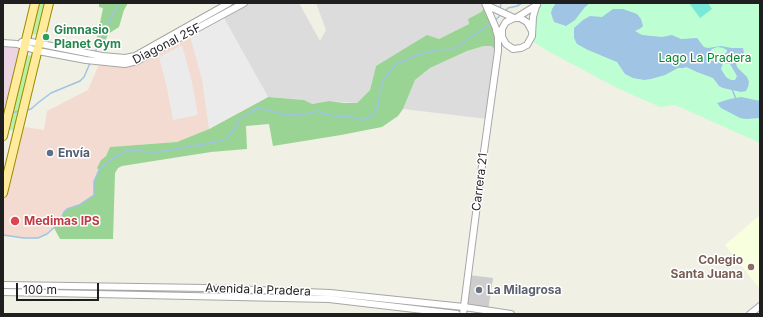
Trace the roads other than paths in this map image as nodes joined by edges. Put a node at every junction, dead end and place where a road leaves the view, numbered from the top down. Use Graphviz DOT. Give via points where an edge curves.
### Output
graph roads {
  1 [pos="35,3"];
  2 [pos="50,3"];
  3 [pos="229,3"];
  4 [pos="244,3"];
  5 [pos="485,4"];
  6 [pos="537,4"];
  7 [pos="515,18"];
  8 [pos="496,30"];
  9 [pos="532,31"];
  10 [pos="183,32"];
  11 [pos="504,42"];
  12 [pos="3,43"];
  13 [pos="23,44"];
  14 [pos="38,48"];
  15 [pos="498,51"];
  16 [pos="3,136"];
  17 [pos="3,193"];
  18 [pos="3,285"];
  19 [pos="3,292"];
  20 [pos="760,306"];
  21 [pos="464,311"];
  22 [pos="456,314"];
  23 [pos="511,314"];
  24 [pos="750,314"];
  1 -- 13 [label="main road"];
  2 -- 14 [label="main road"];
  3 -- 10 [label="street, Diagonal 25F"];
  4 -- 10 [label="street, Diagonal 25F"];
  5 -- 7 [label="street"];
  5 -- 8 [label="street"];
  6 -- 7 [label="street"];
  6 -- 9 [label="street"];
  7 -- 9 [label="street" via="527,22"];
  7 -- 11 [label="street" via="506,22 502,29"];
  8 -- 11 [label="street"];
  8 -- 15 [label="street, Carrera 21"];
  9 -- 11 [label="street" via="531,40 521,48 513,48"];
  10 -- 14 [label="street, Diagonal 25F" via="130,57"];
  10 -- 14 [label="street, Diagonal 25F" via="131,63 95,62"];
  11 -- 15 [label="street, Carrera 21"];
  12 -- 13 [label="street"];
  13 -- 14 [label="street"];
  13 -- 16 [label="main road"];
  14 -- 17 [label="main road"];
  15 -- 21 [label="street, Carrera 21"];
  18 -- 21 [label="street, Avenida la Pradera" via="330,293"];
  19 -- 22 [label="street, Avenida la Pradera" via="330,299"];
  20 -- 24 [label="street"];
  21 -- 23 [label="street, Avenida la Pradera"];
}
